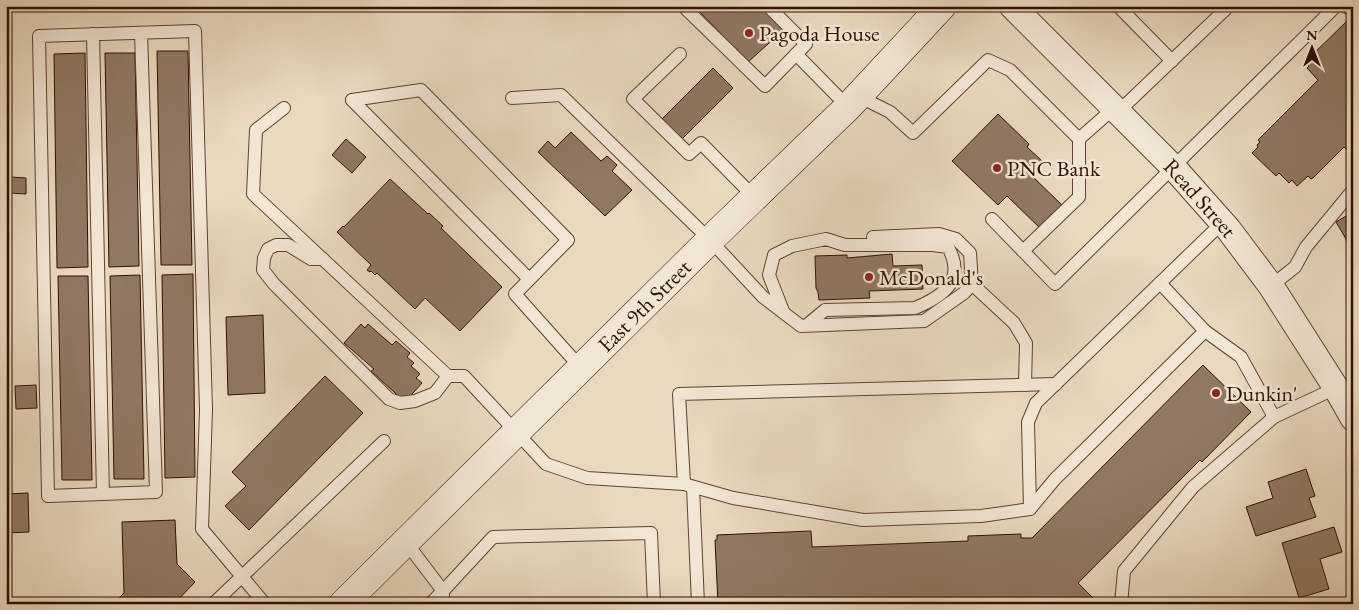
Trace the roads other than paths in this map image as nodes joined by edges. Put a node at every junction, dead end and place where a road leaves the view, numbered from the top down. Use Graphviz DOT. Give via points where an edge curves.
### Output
graph roads {
  1 [pos="687,6"];
  2 [pos="768,6"];
  3 [pos="942,6"];
  4 [pos="1012,6"];
  5 [pos="1118,6"];
  6 [pos="1229,6"];
  7 [pos="1336,6"];
  8 [pos="1344,6"];
  9 [pos="1353,9"];
  10 [pos="141,33"];
  11 [pos="93,34"];
  12 [pos="680,54"];
  13 [pos="796,54"];
  14 [pos="1172,60"];
  15 [pos="512,98"];
  16 [pos="853,102"];
  17 [pos="284,108"];
  18 [pos="1116,110"];
  19 [pos="1080,139"];
  20 [pos="1174,168"];
  21 [pos="1353,190"];
  22 [pos="754,198"];
  23 [pos="992,219"];
  24 [pos="1223,222"];
  25 [pos="826,239"];
  26 [pos="710,240"];
  27 [pos="1023,251"];
  28 [pos="323,259"];
  29 [pos="529,279"];
  30 [pos="1160,283"];
  31 [pos="972,284"];
  32 [pos="1271,286"];
  33 [pos="783,312"];
  34 [pos="807,325"];
  35 [pos="1205,330"];
  36 [pos="581,368"];
  37 [pos="448,376"];
  38 [pos="1056,384"];
  39 [pos="1026,385"];
  40 [pos="1347,402"];
  41 [pos="1274,417"];
  42 [pos="517,431"];
  43 [pos="384,441"];
  44 [pos="689,485"];
  45 [pos="103,494"];
  46 [pos="1030,509"];
  47 [pos="405,541"];
  48 [pos="242,576"];
  49 [pos="443,597"];
  50 [pos="213,604"];
  51 [pos="265,604"];
  52 [pos="344,604"];
  53 [pos="430,604"];
  54 [pos="654,604"];
  55 [pos="698,604"];
  56 [pos="1121,604"];
  1 -- 13 [label="lane" via="685,8 765,86"];
  2 -- 13 [label="lane" via="806,44"];
  3 -- 16 [label="main road, East 9th Street"];
  4 -- 18 [label="street, Read Street"];
  5 -- 14 [label="lane"];
  6 -- 14 [label="lane"];
  7 -- 20 [label="lane"];
  8 -- 9 [label="lane"];
  10 -- 11 [label="lane"];
  10 -- 45 [label="lane" via="156,492"];
  10 -- 48 [label="lane" via="196,31 206,410 202,529"];
  11 -- 45 [label="lane"];
  11 -- 45 [label="lane" via="39,36 48,496"];
  12 -- 22 [label="lane" via="633,99 690,154 701,143"];
  13 -- 16 [label="lane"];
  14 -- 18 [label="lane"];
  15 -- 26 [label="lane" via="561,95"];
  16 -- 19 [label="lane" via="890,112 913,133 988,60 1010,70"];
  16 -- 22 [label="main road, East 9th Street"];
  17 -- 28 [label="lane" via="256,130 253,194"];
  18 -- 19 [label="lane"];
  18 -- 20 [label="street, Read Street"];
  19 -- 27 [label="lane" via="1079,197"];
  20 -- 24 [label="street, Read Street"];
  20 -- 27 [label="lane" via="1055,284"];
  21 -- 32 [label="lane" via="1306,247 1295,267"];
  22 -- 26 [label="main road, East 9th Street"];
  23 -- 27 [label="lane"];
  24 -- 30 [label="lane"];
  24 -- 32 [label="street, Read Street"];
  25 -- 31 [label="lane" via="939,234 956,239 970,253"];
  25 -- 33 [label="lane" via="792,246 774,255 769,275"];
  25 -- 34 [label="lane" via="845,244 948,247 955,259 955,272 950,286 941,295 915,308 825,310"];
  26 -- 33 [label="lane" via="763,297"];
  26 -- 36 [label="main road, East 9th Street"];
  28 -- 37 [label="lane"];
  28 -- 37 [label="lane" via="311,259 288,244 276,245 268,249 263,270 389,399 400,403 415,401 435,393"];
  29 -- 29 [label="lane" via="352,100 421,90 568,240"];
  29 -- 36 [label="lane" via="515,294"];
  30 -- 35 [label="lane"];
  30 -- 38 [label="lane"];
  31 -- 34 [label="lane" via="924,321"];
  31 -- 39 [label="lane" via="1014,323 1026,343"];
  32 -- 40 [label="street, Read Street"];
  33 -- 34 [label="lane" via="801,326"];
  35 -- 41 [label="lane" via="1241,357"];
  35 -- 46 [label="lane" via="1055,479"];
  36 -- 42 [label="main road, East 9th Street"];
  37 -- 42 [label="lane" via="464,376"];
  38 -- 39 [label="lane"];
  38 -- 46 [label="lane" via="1036,404 1028,422"];
  39 -- 44 [label="lane" via="679,394"];
  40 -- 41 [label="lane"];
  41 -- 56 [label="lane" via="1193,487 1124,571"];
  42 -- 44 [label="lane" via="546,464 586,478"];
  42 -- 47 [label="main road, East 9th Street"];
  43 -- 48 [label="lane"];
  44 -- 46 [label="lane" via="733,498 862,520 980,516"];
  44 -- 55 [label="lane"];
  47 -- 49 [label="lane"];
  47 -- 52 [label="main road, East 9th Street"];
  48 -- 50 [label="lane"];
  48 -- 51 [label="lane"];
  49 -- 53 [label="lane"];
  49 -- 54 [label="lane" via="493,537 651,533"];
}
